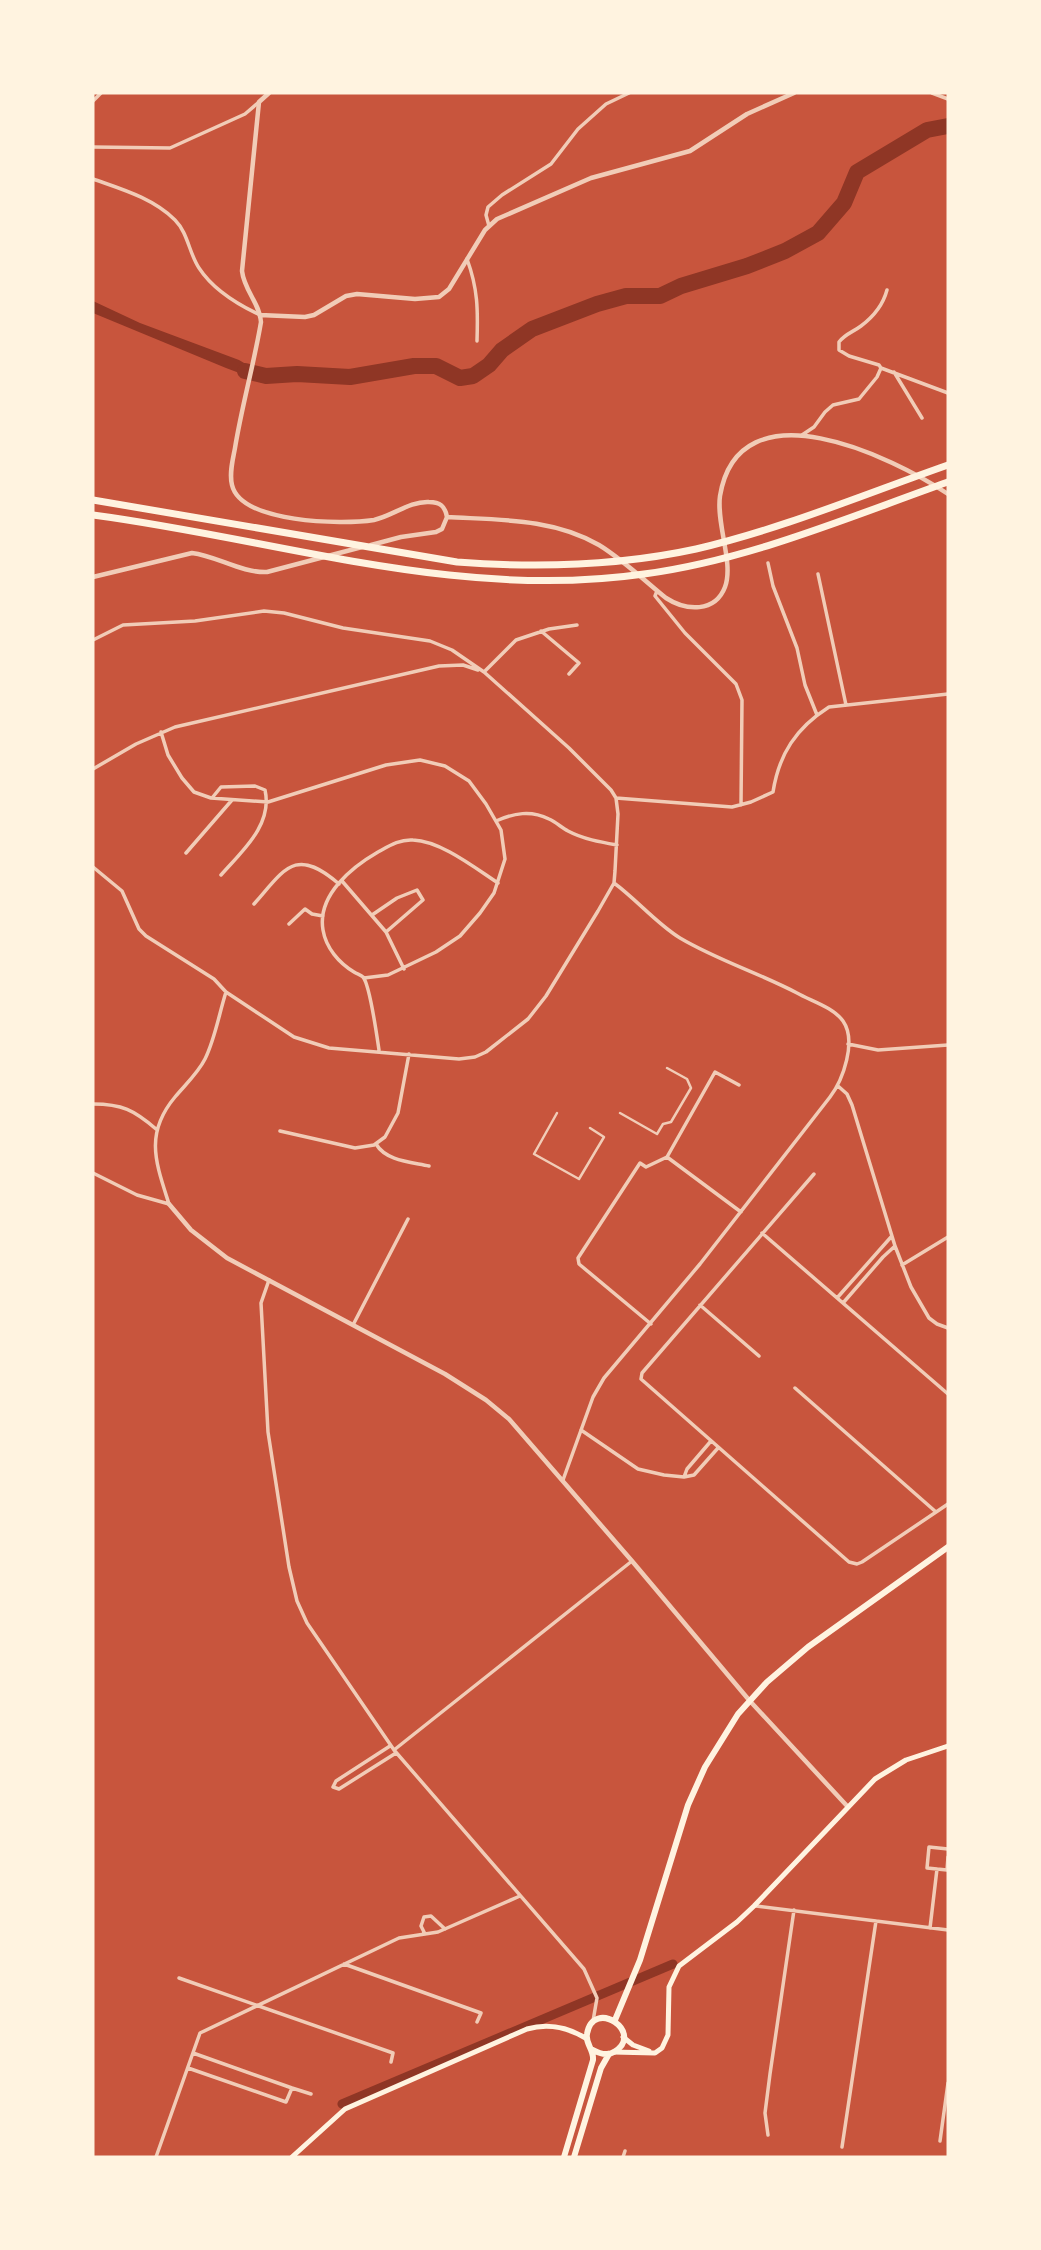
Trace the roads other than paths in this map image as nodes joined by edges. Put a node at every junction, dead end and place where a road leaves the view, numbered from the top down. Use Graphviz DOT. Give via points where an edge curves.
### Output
graph roads {
  1 [pos="101,93"];
  2 [pos="269,93"];
  3 [pos="629,93"];
  4 [pos="794,93"];
  5 [pos="932,93"];
  6 [pos="948,99"];
  7 [pos="93,101"];
  8 [pos="259,102"];
  9 [pos="93,147"];
  10 [pos="93,179"];
  11 [pos="489,226"];
  12 [pos="467,259"];
  13 [pos="887,290"];
  14 [pos="260,315"];
  15 [pos="477,341"];
  16 [pos="881,368"];
  17 [pos="894,371"];
  18 [pos="948,393"];
  19 [pos="922,418"];
  20 [pos="802,435"];
  21 [pos="948,465"];
  22 [pos="948,482"];
  23 [pos="948,494"];
  24 [pos="93,500"];
  25 [pos="93,515"];
  26 [pos="447,517"];
  27 [pos="768,563"];
  28 [pos="818,574"];
  29 [pos="93,577"];
  30 [pos="657,591"];
  31 [pos="577,625"];
  32 [pos="541,631"];
  33 [pos="93,640"];
  34 [pos="484,672"];
  35 [pos="569,674"];
  36 [pos="948,694"];
  37 [pos="846,705"];
  38 [pos="817,715"];
  39 [pos="161,732"];
  40 [pos="93,769"];
  41 [pos="211,798"];
  42 [pos="616,798"];
  43 [pos="232,800"];
  44 [pos="268,802"];
  45 [pos="741,805"];
  46 [pos="496,821"];
  47 [pos="617,845"];
  48 [pos="186,853"];
  49 [pos="93,867"];
  50 [pos="221,875"];
  51 [pos="340,883"];
  52 [pos="498,883"];
  53 [pos="614,883"];
  54 [pos="254,904"];
  55 [pos="372,915"];
  56 [pos="323,916"];
  57 [pos="289,924"];
  58 [pos="386,932"];
  59 [pos="404,969"];
  60 [pos="364,978"];
  61 [pos="226,992"];
  62 [pos="848,1044"];
  63 [pos="948,1045"];
  64 [pos="379,1051"];
  65 [pos="409,1054"];
  66 [pos="667,1068"];
  67 [pos="738,1085"];
  68 [pos="838,1086"];
  69 [pos="93,1104"];
  70 [pos="557,1113"];
  71 [pos="620,1113"];
  72 [pos="590,1128"];
  73 [pos="156,1129"];
  74 [pos="280,1131"];
  75 [pos="376,1144"];
  76 [pos="667,1157"];
  77 [pos="429,1166"];
  78 [pos="93,1173"];
  79 [pos="814,1174"];
  80 [pos="169,1204"];
  81 [pos="741,1213"];
  82 [pos="408,1220"];
  83 [pos="762,1233"];
  84 [pos="892,1236"];
  85 [pos="948,1237"];
  86 [pos="895,1246"];
  87 [pos="902,1265"];
  88 [pos="269,1280"];
  89 [pos="837,1298"];
  90 [pos="843,1303"];
  91 [pos="700,1306"];
  92 [pos="651,1324"];
  93 [pos="353,1325"];
  94 [pos="948,1328"];
  95 [pos="759,1356"];
  96 [pos="795,1388"];
  97 [pos="948,1394"];
  98 [pos="581,1430"];
  99 [pos="711,1441"];
  100 [pos="719,1448"];
  101 [pos="684,1477"];
  102 [pos="563,1480"];
  103 [pos="948,1504"];
  104 [pos="936,1512"];
  105 [pos="948,1547"];
  106 [pos="632,1560"];
  107 [pos="749,1700"];
  108 [pos="948,1746"];
  109 [pos="393,1750"];
  110 [pos="848,1807"];
  111 [pos="948,1849"];
  112 [pos="948,1857"];
  113 [pos="937,1869"];
  114 [pos="520,1896"];
  115 [pos="754,1906"];
  116 [pos="794,1910"];
  117 [pos="876,1921"];
  118 [pos="930,1928"];
  119 [pos="445,1929"];
  120 [pos="948,1930"];
  121 [pos="425,1934"];
  122 [pos="345,1964"];
  123 [pos="179,1978"];
  124 [pos="258,2005"];
  125 [pos="615,2021"];
  126 [pos="477,2022"];
  127 [pos="593,2022"];
  128 [pos="623,2037"];
  129 [pos="587,2039"];
  130 [pos="593,2050"];
  131 [pos="193,2053"];
  132 [pos="611,2053"];
  133 [pos="655,2053"];
  134 [pos="391,2062"];
  135 [pos="188,2068"];
  136 [pos="948,2083"];
  137 [pos="292,2088"];
  138 [pos="311,2094"];
  139 [pos="768,2135"];
  140 [pos="940,2141"];
  141 [pos="842,2147"];
  142 [pos="625,2151"];
  143 [pos="156,2157"];
  144 [pos="292,2157"];
  145 [pos="564,2157"];
  146 [pos="574,2157"];
  147 [pos="623,2157"];
  1 -- 7 [label="street"];
  2 -- 8 [label="street"];
  3 -- 11 [label="street" via="606,104 578,129 551,164 488,207"];
  4 -- 11 [label="street" via="747,114 690,151 592,178 517,209"];
  5 -- 6 [label="street"];
  8 -- 9 [label="street" via="245,114 170,148"];
  8 -- 14 [label="street" via="242,271"];
  10 -- 14 [label="street" via="167,213 184,233 199,268 242,306"];
  11 -- 12 [label="street"];
  12 -- 14 [label="street" via="439,297 357,294 305,317"];
  12 -- 15 [label="street" via="475,281"];
  13 -- 16 [label="street" via="874,315 838,342 839,350"];
  14 -- 26 [label="street" via="232,469 235,493 260,510 326,523 375,519 432,502 444,507"];
  16 -- 17 [label="street"];
  16 -- 20 [label="street" via="859,399 833,405"];
  17 -- 18 [label="street"];
  17 -- 19 [label="street"];
  20 -- 23 [label="street" via="892,462"];
  20 -- 30 [label="street" via="753,445 738,456 723,482 720,516 727,577 720,595 705,606 689,608"];
  21 -- 24 [label="highway" via="772,527 694,549 580,564 457,562"];
  22 -- 25 [label="highway" via="777,543 718,559 645,574 523,582 398,569"];
  26 -- 29 [label="street" via="436,532 391,539 275,571 260,572 192,553"];
  26 -- 30 [label="street" via="536,522 558,528 599,545"];
  27 -- 38 [label="street"];
  28 -- 37 [label="street"];
  30 -- 45 [label="street" via="655,596 685,634 736,684 742,700"];
  31 -- 32 [label="street"];
  32 -- 34 [label="street" via="516,640"];
  32 -- 35 [label="street" via="579,663"];
  33 -- 34 [label="street" via="124,625 264,611 430,641"];
  34 -- 39 [label="street" via="463,665 439,666"];
  34 -- 42 [label="street" via="569,748"];
  36 -- 37 [label="street"];
  37 -- 38 [label="street" via="829,707"];
  38 -- 45 [label="street" via="783,753 773,792"];
  39 -- 40 [label="street"];
  39 -- 41 [label="street" via="182,778 194,792"];
  41 -- 43 [label="street"];
  41 -- 44 [label="street" via="220,788 255,786 265,790"];
  42 -- 45 [label="street"];
  42 -- 47 [label="street"];
  43 -- 44 [label="street"];
  43 -- 48 [label="street"];
  44 -- 46 [label="street" via="386,765 420,760 445,765 469,781"];
  44 -- 50 [label="street" via="254,837"];
  46 -- 47 [label="street" via="532,813 584,838"];
  46 -- 52 [label="street" via="505,859"];
  47 -- 53 [label="street"];
  49 -- 61 [label="street" via="122,891 143,933 214,979"];
  51 -- 52 [label="street" via="358,864 394,843 411,839 444,850"];
  51 -- 54 [label="street" via="313,865 295,864 286,867"];
  51 -- 55 [label="street"];
  51 -- 56 [label="street" via="326,902"];
  52 -- 59 [label="street" via="460,936"];
  53 -- 62 [label="street" via="677,936 835,1013 847,1029"];
  53 -- 65 [label="street" via="537,1009 509,1036 475,1057"];
  55 -- 58 [label="street"];
  55 -- 58 [label="street" via="416,890 422,900"];
  56 -- 57 [label="street" via="305,909"];
  56 -- 60 [label="street" via="323,933 331,950"];
  58 -- 59 [label="street"];
  59 -- 60 [label="street"];
  60 -- 64 [label="street"];
  61 -- 64 [label="street" via="294,1037 329,1048"];
  61 -- 73 [label="street" via="206,1058"];
  62 -- 63 [label="street" via="878,1050"];
  62 -- 68 [label="street"];
  64 -- 65 [label="street"];
  65 -- 75 [label="street" via="398,1113 385,1138"];
  66 -- 71 [label="street" via="687,1079 691,1088 671,1122 657,1133"];
  67 -- 76 [label="street" via="715,1072"];
  68 -- 81 [label="street"];
  68 -- 84 [label="street" via="852,1105"];
  69 -- 73 [label="street" via="120,1105"];
  70 -- 72 [label="street" via="534,1154 579,1179 604,1137"];
  73 -- 80 [label="street" via="156,1164"];
  74 -- 75 [label="street" via="355,1148"];
  75 -- 77 [label="street" via="388,1155"];
  76 -- 81 [label="street"];
  76 -- 92 [label="street" via="646,1167 640,1163 578,1258 579,1264"];
  78 -- 80 [label="street" via="137,1195"];
  79 -- 83 [label="street"];
  80 -- 88 [label="street" via="191,1230 227,1258"];
  81 -- 92 [label="street"];
  82 -- 93 [label="street"];
  83 -- 89 [label="street"];
  83 -- 91 [label="street"];
  84 -- 86 [label="street"];
  84 -- 89 [label="street"];
  85 -- 87 [label="street"];
  86 -- 87 [label="street"];
  86 -- 90 [label="street"];
  87 -- 94 [label="street" via="929,1318"];
  88 -- 93 [label="street"];
  88 -- 109 [label="street" via="261,1303 268,1432 297,1601 307,1623"];
  89 -- 90 [label="street"];
  90 -- 97 [label="street"];
  91 -- 95 [label="street"];
  91 -- 99 [label="street" via="641,1378"];
  92 -- 98 [label="street" via="604,1378"];
  93 -- 102 [label="street" via="486,1400"];
  96 -- 104 [label="street"];
  98 -- 101 [label="street" via="638,1469"];
  98 -- 102 [label="street"];
  99 -- 100 [label="street"];
  99 -- 101 [label="street"];
  100 -- 101 [label="street" via="694,1475"];
  100 -- 104 [label="street" via="853,1564"];
  102 -- 106 [label="street"];
  103 -- 104 [label="street"];
  105 -- 107 [label="main road" via="808,1647"];
  106 -- 107 [label="street"];
  106 -- 109 [label="street"];
  107 -- 110 [label="street"];
  107 -- 125 [label="main road" via="720,1741 688,1805 640,1960"];
  108 -- 110 [label="main road" via="887,1770"];
  109 -- 109 [label="street" via="336,1781 333,1787 340,1789"];
  109 -- 114 [label="street"];
  110 -- 115 [label="main road"];
  111 -- 113 [label="street" via="929,1847 927,1868"];
  112 -- 113 [label="street" via="947,1870"];
  113 -- 118 [label="street"];
  114 -- 119 [label="street"];
  114 -- 127 [label="street" via="584,1969 597,1998"];
  115 -- 116 [label="street"];
  115 -- 133 [label="main road" via="679,1966 669,1987 668,2035"];
  116 -- 117 [label="street"];
  116 -- 139 [label="street" via="765,2113"];
  117 -- 118 [label="street"];
  117 -- 141 [label="street"];
  118 -- 120 [label="street"];
  119 -- 121 [label="street"];
  119 -- 121 [label="street" via="431,1916 424,1917 421,1926"];
  121 -- 122 [label="street" via="399,1938"];
  122 -- 124 [label="street"];
  122 -- 126 [label="street" via="481,2013"];
  123 -- 124 [label="street"];
  124 -- 131 [label="street" via="200,2033"];
  124 -- 134 [label="street" via="393,2053"];
  125 -- 127 [label="main road"];
  125 -- 128 [label="main road"];
  127 -- 129 [label="main road"];
  128 -- 132 [label="main road"];
  128 -- 133 [label="main road"];
  129 -- 130 [label="main road"];
  129 -- 144 [label="main road" via="562,2027 527,2029 345,2109"];
  130 -- 132 [label="main road"];
  130 -- 145 [label="main road"];
  131 -- 135 [label="street"];
  131 -- 137 [label="street"];
  132 -- 133 [label="main road"];
  132 -- 146 [label="main road" via="601,2068"];
  135 -- 137 [label="street" via="286,2102"];
  135 -- 143 [label="street"];
  136 -- 140 [label="street"];
  137 -- 138 [label="street"];
  142 -- 147 [label="street"];
}
